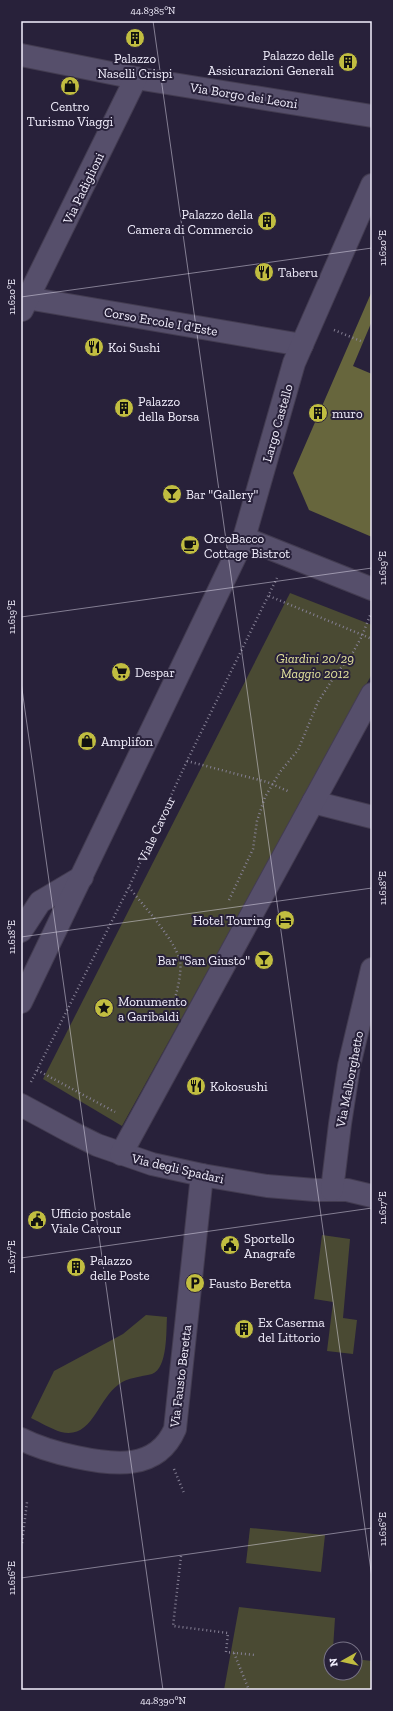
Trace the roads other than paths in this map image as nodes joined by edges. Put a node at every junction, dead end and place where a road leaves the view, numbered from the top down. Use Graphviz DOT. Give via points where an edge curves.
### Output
graph roads {
  1 [pos="21,55"];
  2 [pos="136,78"];
  3 [pos="372,116"];
  4 [pos="372,185"];
  5 [pos="24,303"];
  6 [pos="302,344"];
  7 [pos="244,538"];
  8 [pos="372,589"];
  9 [pos="372,694"];
  10 [pos="313,802"];
  11 [pos="372,817"];
  12 [pos="82,877"];
  13 [pos="21,931"];
  14 [pos="372,969"];
  15 [pos="21,1002"];
  16 [pos="24,1096"];
  17 [pos="121,1154"];
  18 [pos="202,1175"];
  19 [pos="372,1180"];
  20 [pos="340,1190"];
  21 [pos="372,1196"];
  22 [pos="21,1439"];
  1 -- 2 [label="street, Via Borgo dei Leoni"];
  2 -- 3 [label="street, Via Borgo dei Leoni"];
  2 -- 5 [label="street, Via Padiglioni"];
  4 -- 6 [label="street, Largo Castello"];
  5 -- 6 [label="street, Corso Ercole I d'Este"];
  6 -- 7 [label="street, Largo Castello" via="286,389"];
  7 -- 8 [label="street"];
  7 -- 12 [label="street"];
  9 -- 10 [label="street"];
  10 -- 11 [label="street"];
  10 -- 17 [label="street"];
  12 -- 13 [label="street" via="40,902"];
  12 -- 15 [label="street"];
  14 -- 20 [label="street, Via Malborghetto" via="349,1066 340,1124"];
  16 -- 17 [label="street, Via degli Spadari" via="71,1132"];
  17 -- 18 [label="street, Via degli Spadari"];
  18 -- 20 [label="street, Via degli Spadari" via="267,1186"];
  18 -- 22 [label="street, Via Fausto Beretta" via="175,1429 170,1441 149,1457 120,1464 97,1462 46,1450"];
  19 -- 20 [label="street, Via degli Spadari"];
  20 -- 21 [label="street, Via degli Spadari"];
}
